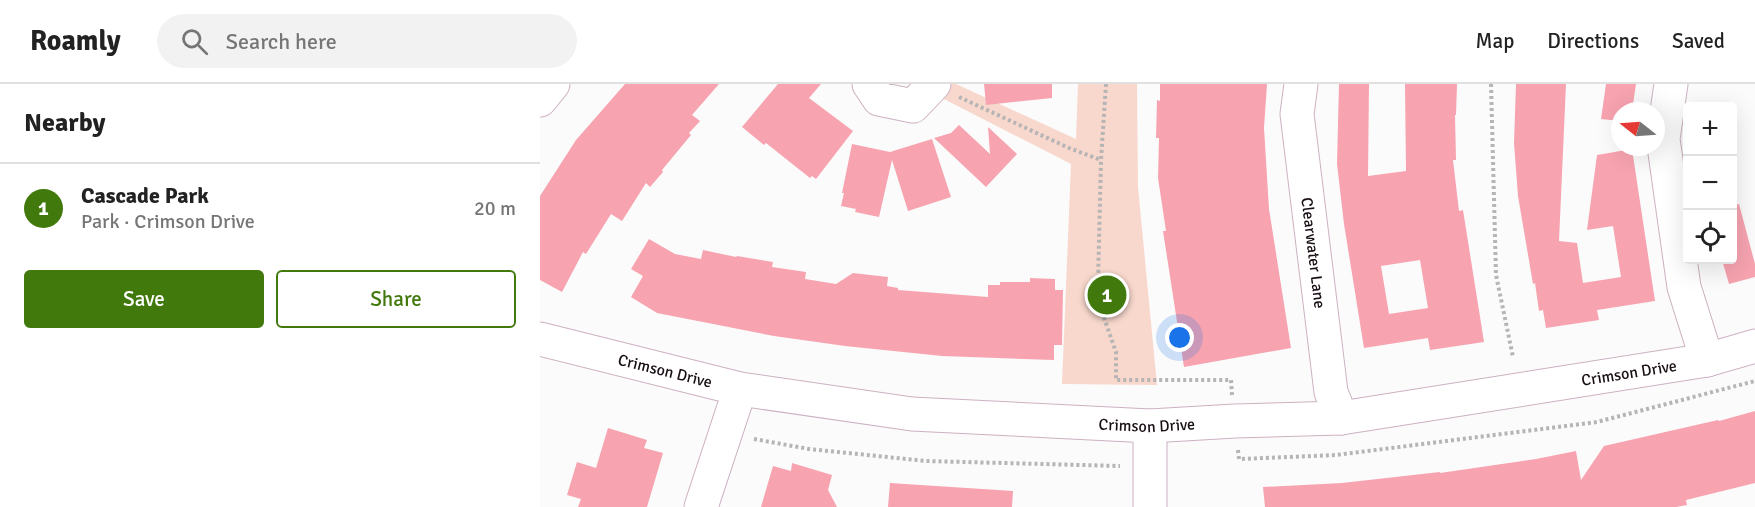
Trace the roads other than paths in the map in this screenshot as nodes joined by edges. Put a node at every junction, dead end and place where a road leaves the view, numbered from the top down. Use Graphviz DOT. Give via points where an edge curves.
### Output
graph roads {
  1 [pos="553,84"];
  2 [pos="869,84"];
  3 [pos="1301,84"];
  4 [pos="1671,84"];
  5 [pos="934,85"];
  6 [pos="540,100"];
  7 [pos="540,339"];
  8 [pos="1755,346"];
  9 [pos="1707,360"];
  10 [pos="740,389"];
  11 [pos="1341,417"];
  12 [pos="1150,426"];
  13 [pos="701,507"];
  14 [pos="1150,507"];
  1 -- 6 [label="street"];
  2 -- 5 [label="street" via="879,99 913,106"];
  3 -- 11 [label="street, Clearwater Lane" via="1300,138 1331,392"];
  4 -- 9 [label="street" via="1663,139 1684,286"];
  7 -- 10 [label="street, Crimson Drive"];
  8 -- 9 [label="street, Crimson Drive"];
  9 -- 11 [label="street, Crimson Drive"];
  10 -- 12 [label="street, Crimson Drive" via="912,414"];
  10 -- 13 [label="street"];
  11 -- 12 [label="street, Crimson Drive"];
  12 -- 14 [label="street"];
}
